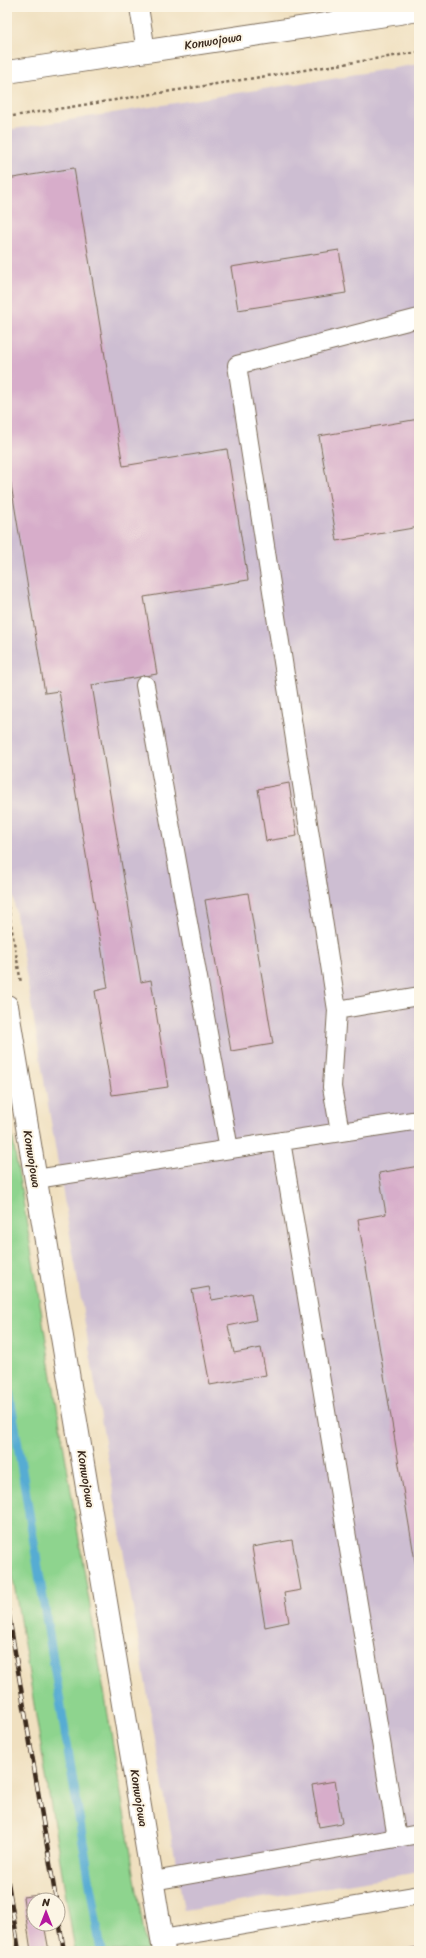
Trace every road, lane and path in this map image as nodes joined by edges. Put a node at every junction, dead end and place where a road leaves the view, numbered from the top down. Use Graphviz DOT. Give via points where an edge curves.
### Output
graph roads {
  1 [pos="139,7"];
  2 [pos="419,10"];
  3 [pos="146,51"];
  4 [pos="419,52"];
  5 [pos="7,72"];
  6 [pos="7,117"];
  7 [pos="419,318"];
  8 [pos="145,685"];
  9 [pos="419,996"];
  10 [pos="7,1006"];
  11 [pos="337,1010"];
  12 [pos="419,1120"];
  13 [pos="340,1132"];
  14 [pos="281,1141"];
  15 [pos="229,1149"];
  16 [pos="36,1180"];
  17 [pos="419,1834"];
  18 [pos="397,1838"];
  19 [pos="153,1881"];
  20 [pos="419,1895"];
  21 [pos="163,1945"];
  1 -- 3 [label="lane"];
  2 -- 3 [label="street, Konwojowa"];
  3 -- 5 [label="street, Konwojowa"];
  4 -- 6 [label="path"];
  7 -- 11 [label="lane" via="238,365"];
  8 -- 15 [label="lane"];
  9 -- 11 [label="lane"];
  10 -- 16 [label="street, Konwojowa"];
  11 -- 13 [label="lane" via="332,1086"];
  12 -- 13 [label="lane"];
  13 -- 14 [label="lane"];
  14 -- 15 [label="lane"];
  14 -- 18 [label="lane"];
  15 -- 16 [label="lane"];
  16 -- 19 [label="street, Konwojowa"];
  17 -- 18 [label="lane"];
  18 -- 19 [label="lane"];
  19 -- 21 [label="street, Konwojowa"];
  20 -- 21 [label="lane"];
}
